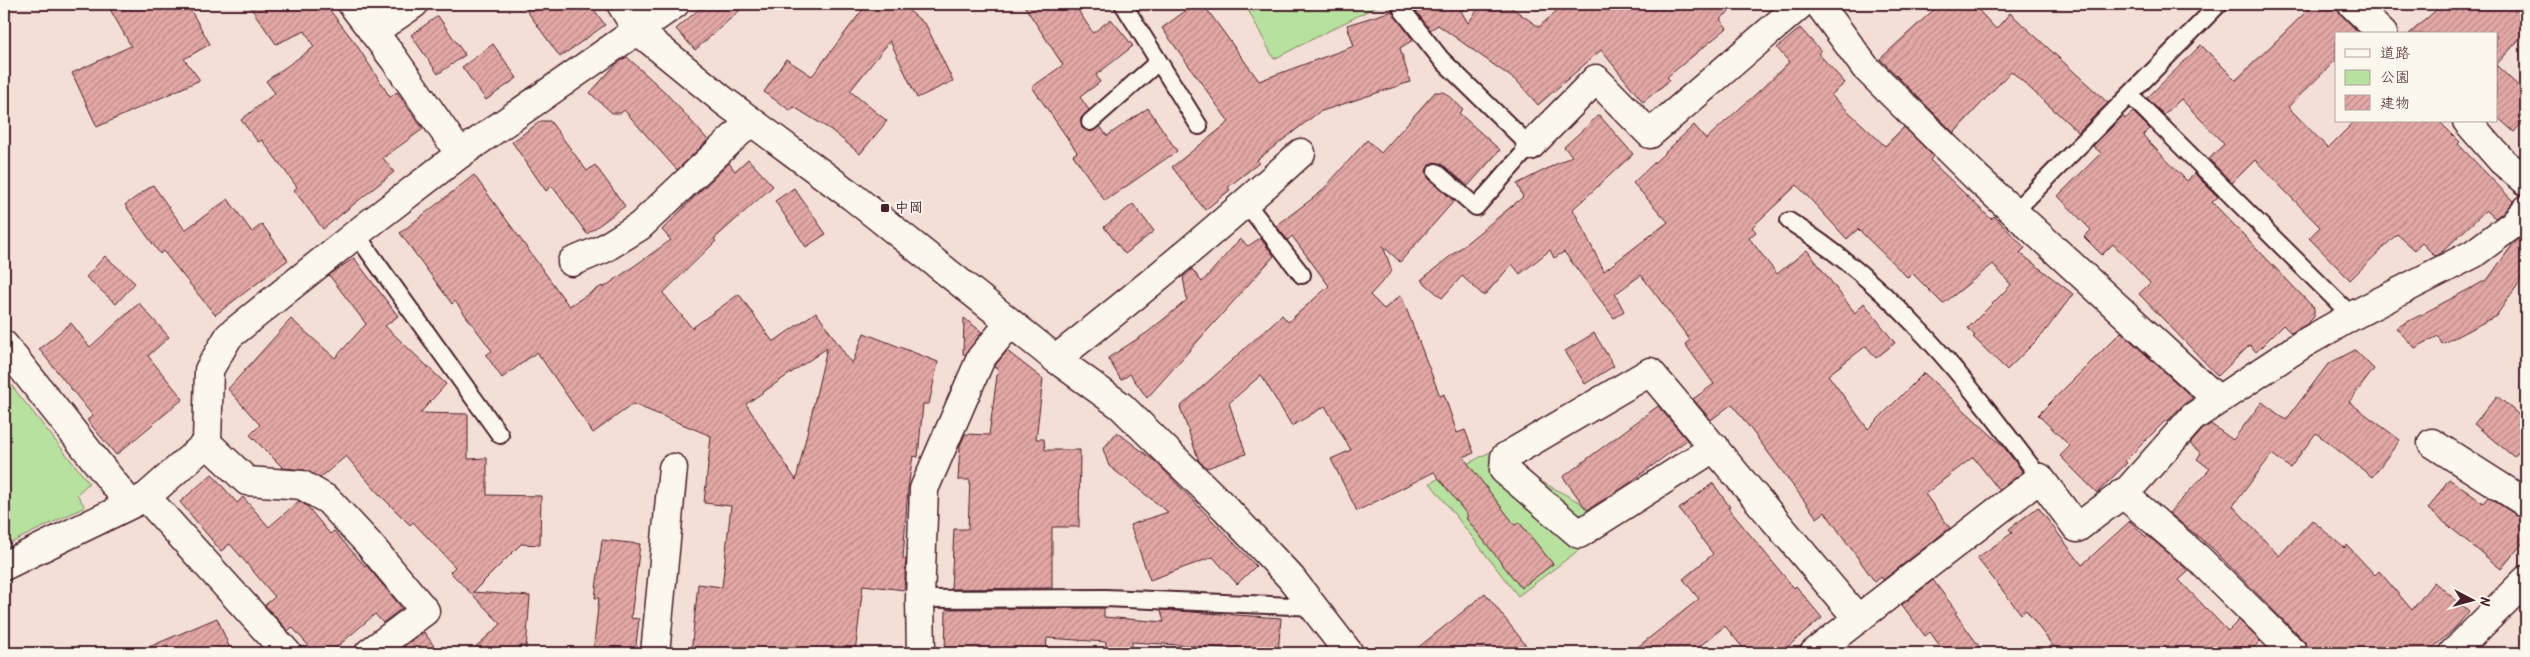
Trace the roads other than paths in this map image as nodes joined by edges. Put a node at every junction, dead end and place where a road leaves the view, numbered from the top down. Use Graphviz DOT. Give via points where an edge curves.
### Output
graph roads {
  1 [pos="352,4"];
  2 [pos="414,4"];
  3 [pos="621,4"];
  4 [pos="675,4"];
  5 [pos="1123,4"];
  6 [pos="1400,4"];
  7 [pos="1801,4"];
  8 [pos="1819,4"];
  9 [pos="2219,4"];
  10 [pos="2352,4"];
  11 [pos="636,30"];
  12 [pos="373,32"];
  13 [pos="2381,32"];
  14 [pos="1158,62"];
  15 [pos="2130,95"];
  16 [pos="751,121"];
  17 [pos="1090,122"];
  18 [pos="2468,122"];
  19 [pos="1199,126"];
  20 [pos="1530,146"];
  21 [pos="1301,153"];
  22 [pos="460,154"];
  23 [pos="1436,172"];
  24 [pos="2526,181"];
  25 [pos="1246,203"];
  26 [pos="2526,210"];
  27 [pos="2014,212"];
  28 [pos="1789,221"];
  29 [pos="356,234"];
  30 [pos="572,262"];
  31 [pos="1302,275"];
  32 [pos="2352,316"];
  33 [pos="1010,323"];
  34 [pos="4,345"];
  35 [pos="1056,359"];
  36 [pos="2218,400"];
  37 [pos="500,435"];
  38 [pos="207,442"];
  39 [pos="2432,443"];
  40 [pos="1715,447"];
  41 [pos="672,468"];
  42 [pos="2040,478"];
  43 [pos="2122,494"];
  44 [pos="138,500"];
  45 [pos="2526,503"];
  46 [pos="4,566"];
  47 [pos="2526,580"];
  48 [pos="920,599"];
  49 [pos="1316,607"];
  50 [pos="1858,619"];
  51 [pos="287,653"];
  52 [pos="368,653"];
  53 [pos="655,653"];
  54 [pos="921,653"];
  55 [pos="1349,653"];
  56 [pos="1814,653"];
  57 [pos="2294,653"];
  58 [pos="2453,653"];
  1 -- 12 [label="street"];
  2 -- 12 [label="street"];
  3 -- 11 [label="street"];
  4 -- 11 [label="street"];
  5 -- 14 [label="lane"];
  6 -- 20 [label="lane" via="1402,11 1441,58"];
  7 -- 20 [label="street" via="1650,134 1596,78"];
  8 -- 27 [label="street" via="1865,67"];
  9 -- 15 [label="lane"];
  10 -- 13 [label="street"];
  11 -- 16 [label="street"];
  11 -- 22 [label="street"];
  12 -- 22 [label="street"];
  14 -- 17 [label="lane"];
  14 -- 19 [label="lane"];
  15 -- 27 [label="lane"];
  15 -- 32 [label="lane"];
  16 -- 30 [label="street" via="640,226 603,249"];
  16 -- 33 [label="street" via="853,197"];
  18 -- 24 [label="street" via="2502,161"];
  20 -- 23 [label="lane" via="1476,207"];
  21 -- 25 [label="street"];
  22 -- 29 [label="street"];
  25 -- 31 [label="lane"];
  25 -- 35 [label="street"];
  26 -- 32 [label="street" via="2473,254"];
  27 -- 36 [label="street"];
  28 -- 42 [label="lane" via="1840,255 1928,336"];
  29 -- 37 [label="lane"];
  29 -- 38 [label="street" via="229,336 209,370"];
  32 -- 36 [label="street"];
  33 -- 35 [label="street"];
  33 -- 48 [label="street" via="981,358 924,489"];
  34 -- 44 [label="street"];
  35 -- 49 [label="street" via="1122,406 1225,508"];
  36 -- 43 [label="street" via="2193,417"];
  38 -- 44 [label="street"];
  38 -- 52 [label="street" via="247,481 302,485 328,500 425,611"];
  39 -- 45 [label="street"];
  40 -- 40 [label="street" via="1650,372 1505,457 1504,470 1580,534"];
  40 -- 50 [label="street"];
  41 -- 53 [label="street"];
  42 -- 43 [label="street" via="2078,528"];
  42 -- 50 [label="street"];
  43 -- 57 [label="street" via="2199,559"];
  44 -- 46 [label="street"];
  44 -- 51 [label="street"];
  47 -- 58 [label="street"];
  48 -- 49 [label="lane" via="1105,598"];
  48 -- 54 [label="street"];
  49 -- 55 [label="street"];
  50 -- 56 [label="street"];
}
